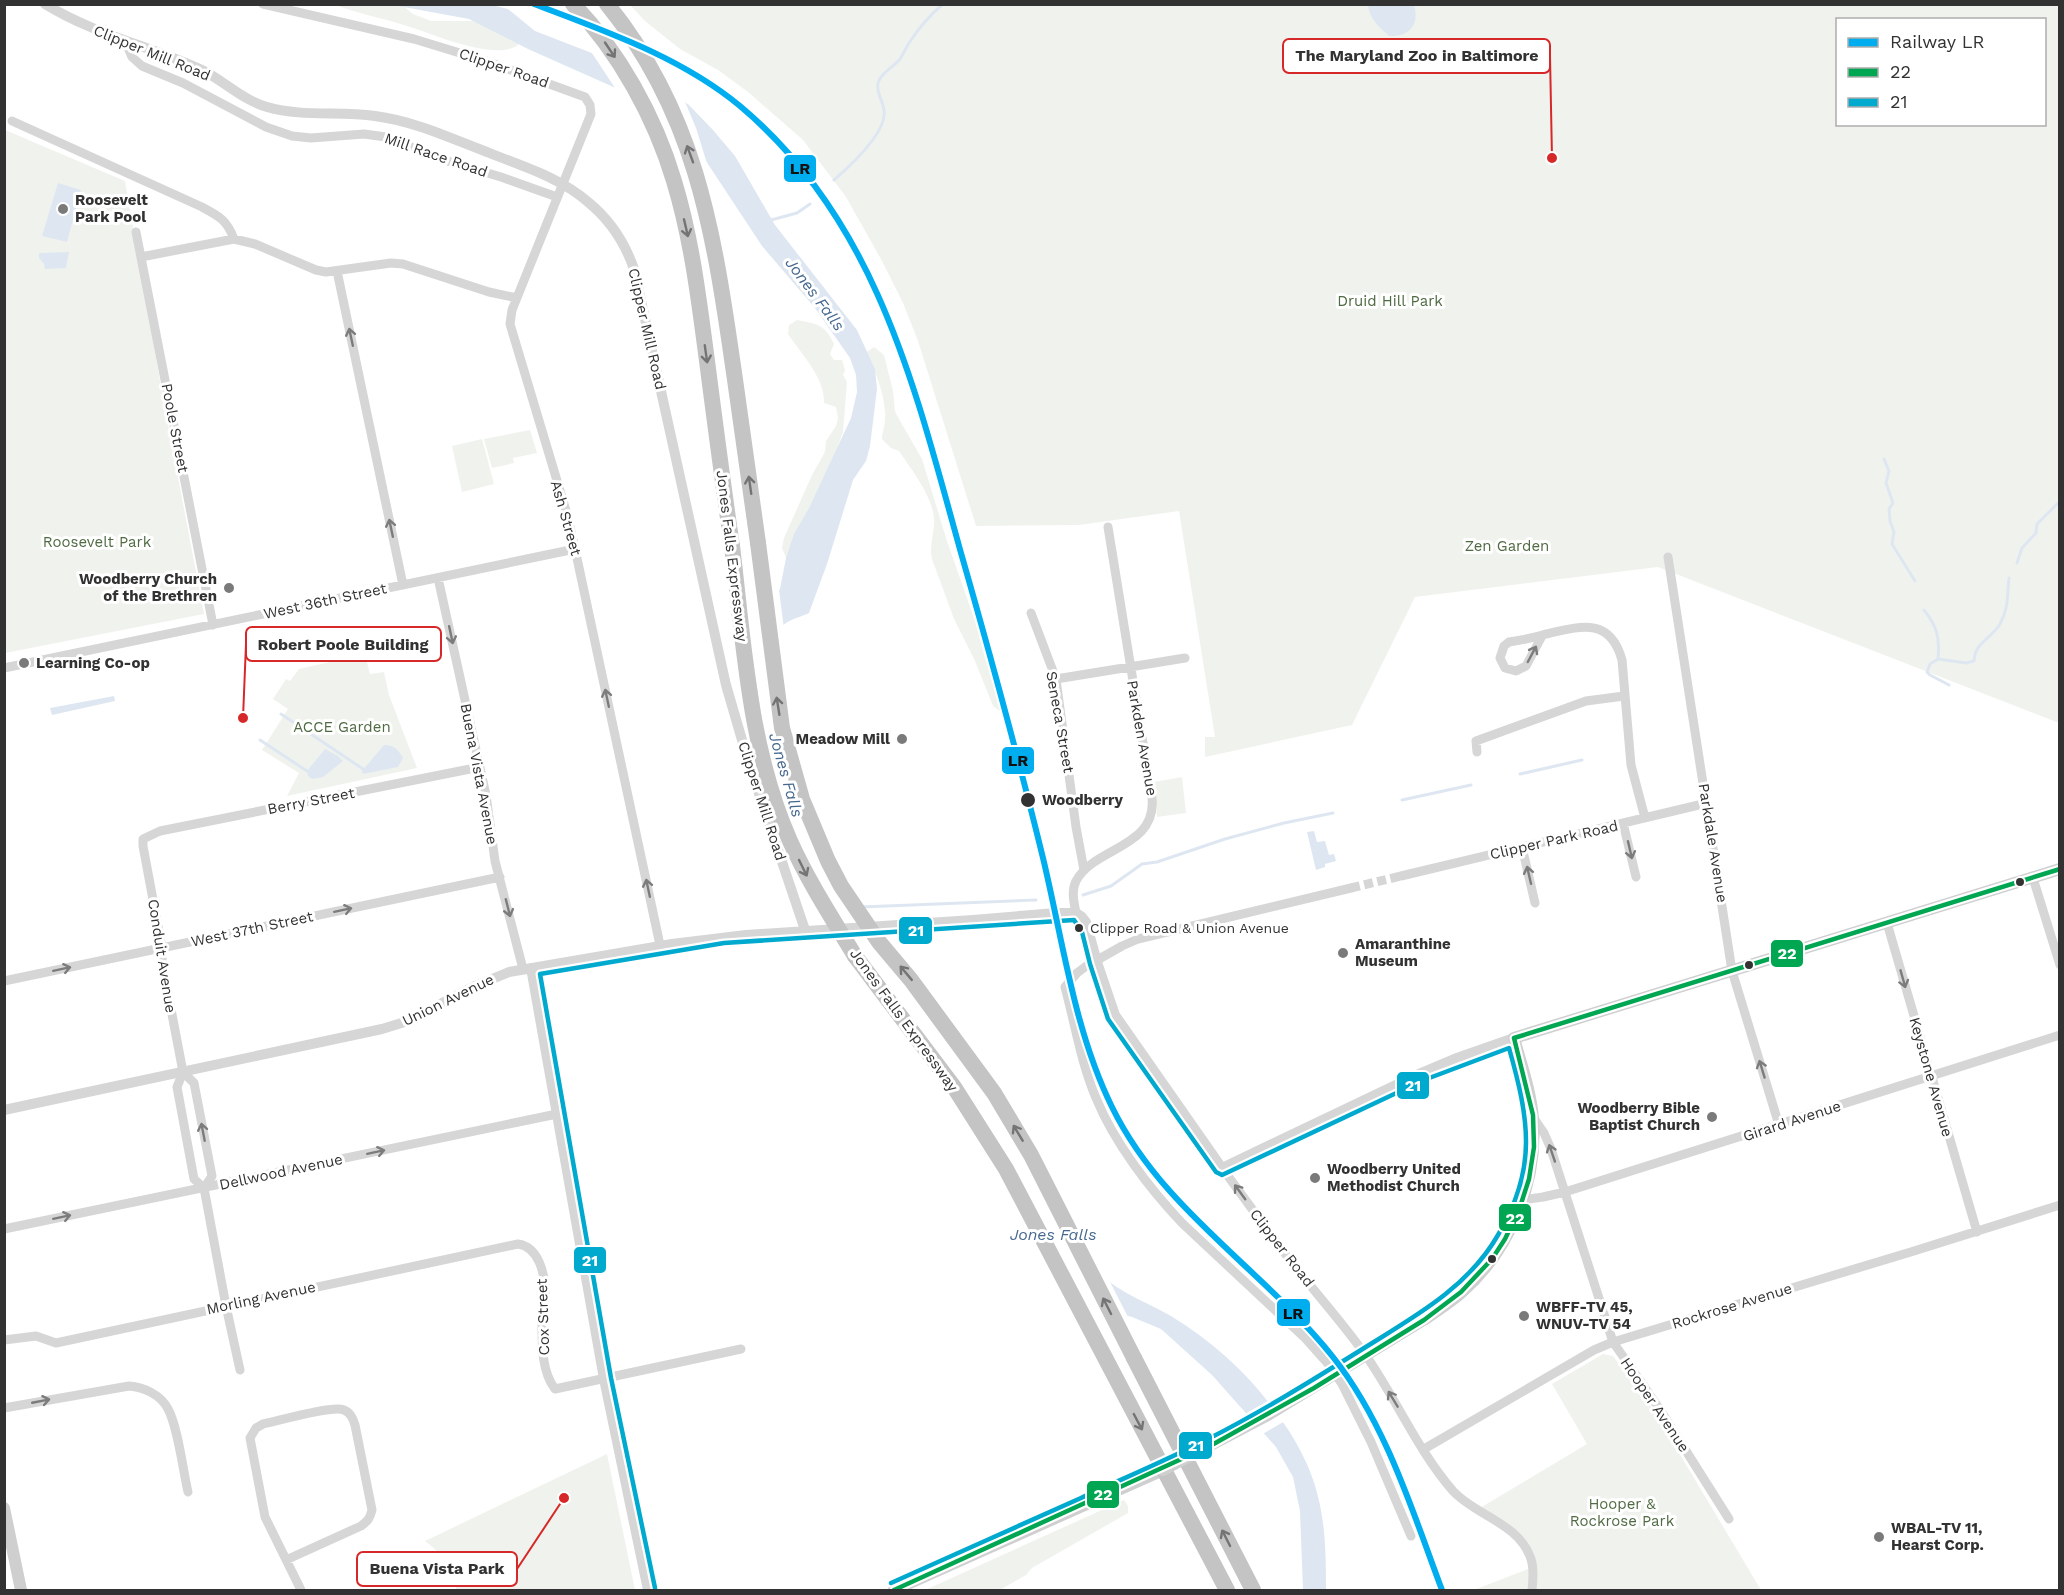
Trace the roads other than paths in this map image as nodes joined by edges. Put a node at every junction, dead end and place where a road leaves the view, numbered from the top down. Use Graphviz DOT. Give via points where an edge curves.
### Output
graph roads {
  1 [pos="45,4"];
  2 [pos="263,4"];
  3 [pos="573,4"];
  4 [pos="607,4"];
  5 [pos="125,42"];
  6 [pos="590,105"];
  7 [pos="12,121"];
  8 [pos="562,184"];
  9 [pos="557,197"];
  10 [pos="136,232"];
  11 [pos="234,238"];
  12 [pos="141,257"];
  13 [pos="337,271"];
  14 [pos="517,298"];
  15 [pos="1108,526"];
  16 [pos="575,549"];
  17 [pos="1668,557"];
  18 [pos="438,578"];
  19 [pos="403,585"];
  20 [pos="1031,613"];
  21 [pos="213,625"];
  22 [pos="1542,636"];
  23 [pos="1185,658"];
  24 [pos="4,668"];
  25 [pos="1130,668"];
  26 [pos="1056,679"];
  27 [pos="1624,696"];
  28 [pos="1477,752"];
  29 [pos="480,767"];
  30 [pos="1707,803"];
  31 [pos="1645,818"];
  32 [pos="1623,823"];
  33 [pos="143,839"];
  34 [pos="1522,847"];
  35 [pos="2060,869"];
  36 [pos="1084,870"];
  37 [pos="1401,876"];
  38 [pos="500,877"];
  39 [pos="1636,877"];
  40 [pos="2033,878"];
  41 [pos="1351,888"];
  42 [pos="1535,903"];
  43 [pos="1076,913"];
  44 [pos="1887,923"];
  45 [pos="805,930"];
  46 [pos="660,945"];
  47 [pos="162,948"];
  48 [pos="1096,962"];
  49 [pos="2060,965"];
  50 [pos="527,968"];
  51 [pos="1732,971"];
  52 [pos="4,981"];
  53 [pos="2060,1035"];
  54 [pos="1514,1038"];
  55 [pos="183,1072"];
  56 [pos="1931,1077"];
  57 [pos="4,1110"];
  58 [pos="557,1114"];
  59 [pos="1533,1117"];
  60 [pos="1779,1125"];
  61 [pos="1222,1168"];
  62 [pos="204,1188"];
  63 [pos="1565,1192"];
  64 [pos="1522,1200"];
  65 [pos="2060,1205"];
  66 [pos="4,1229"];
  67 [pos="1977,1232"];
  68 [pos="518,1244"];
  69 [pos="226,1306"];
  70 [pos="4,1340"];
  71 [pos="1613,1342"];
  72 [pos="741,1349"];
  73 [pos="240,1371"];
  74 [pos="604,1379"];
  75 [pos="4,1408"];
  76 [pos="1424,1449"];
  77 [pos="188,1492"];
  78 [pos="4,1508"];
  79 [pos="1729,1519"];
  80 [pos="1411,1536"];
  81 [pos="286,1560"];
  82 [pos="21,1590"];
  83 [pos="301,1590"];
  84 [pos="648,1590"];
  85 [pos="894,1590"];
  86 [pos="1227,1590"];
  87 [pos="1253,1590"];
  88 [pos="1532,1590"];
  1 -- 5 [label="street, Clipper Mill Road"];
  2 -- 6 [label="street, Clipper Road" via="414,39 486,61 562,87 585,97"];
  3 -- 86 [label="highway, Jones Falls Expressway, one-way, bridge" via="635,90 660,142 679,198 698,296 751,701 759,746 789,839 855,956 954,1087 1006,1169"];
  87 -- 4 [label="highway, Jones Falls Expressway, one-way, bridge" via="1031,1155 994,1093 841,886 802,800 782,728 723,292 698,176 666,94 643,53"];
  5 -- 8 [label="street, Clipper Mill Road" via="205,72 262,106 303,114 353,114 402,120"];
  5 -- 9 [label="street, Mill Race Road" via="142,66 266,127 311,138 364,134 386,137"];
  6 -- 8 [label="street, Ash Street" via="591,114"];
  7 -- 11 [label="street" via="209,211 229,225"];
  8 -- 9 [label="street, Ash Street"];
  8 -- 45 [label="street, Clipper Mill Road" via="603,216 621,240 634,269 726,685 748,764"];
  9 -- 14 [label="street, Ash Street"];
  10 -- 12 [label="street, Poole Street"];
  11 -- 12 [label="street"];
  11 -- 13 [label="street" via="315,270"];
  12 -- 21 [label="street, Poole Street"];
  13 -- 14 [label="street" via="403,264"];
  19 -- 13 [label="street, one-way"];
  14 -- 16 [label="street, Ash Street" via="510,318 511,330"];
  15 -- 25 [label="street, Parkden Avenue"];
  16 -- 18 [label="street, West 36th Street"];
  46 -- 16 [label="street, Ash Street, one-way"];
  17 -- 30 [label="street, Parkdale Avenue"];
  18 -- 19 [label="street, West 36th Street"];
  18 -- 29 [label="street, Buena Vista Avenue, one-way"];
  19 -- 21 [label="street, West 36th Street"];
  20 -- 26 [label="street, Seneca Street"];
  21 -- 24 [label="street, West 36th Street"];
  22 -- 22 [label="street, one-way" via="1504,646 1500,658 1505,668 1516,671 1526,666"];
  22 -- 27 [label="street" via="1586,626 1605,632 1619,648"];
  23 -- 25 [label="street"];
  25 -- 26 [label="street"];
  25 -- 36 [label="street, Parkden Avenue" via="1153,814 1143,829 1120,848"];
  26 -- 36 [label="street, Seneca Street"];
  27 -- 28 [label="street" via="1586,701 1476,741"];
  27 -- 31 [label="street" via="1632,765"];
  29 -- 33 [label="street, Berry Street" via="160,831"];
  29 -- 38 [label="street, Buena Vista Avenue"];
  30 -- 31 [label="street, Clipper Park Road"];
  30 -- 51 [label="street, Parkdale Avenue"];
  31 -- 32 [label="street, Clipper Park Road"];
  32 -- 34 [label="street, Clipper Park Road"];
  32 -- 39 [label="street, one-way"];
  33 -- 47 [label="street, Conduit Avenue"];
  34 -- 37 [label="street, Clipper Park Road"];
  42 -- 34 [label="street, one-way"];
  35 -- 40 [label="main road"];
  36 -- 43 [label="street" via="1076,882"];
  47 -- 38 [label="street, West 37th Street, one-way"];
  38 -- 50 [label="street, Buena Vista Avenue, one-way"];
  40 -- 44 [label="main road"];
  40 -- 49 [label="street"];
  41 -- 48 [label="street" via="1152,935 1122,946"];
  43 -- 45 [label="street, Union Avenue, bridge"];
  43 -- 48 [label="street, Clipper Road" via="1086,922"];
  44 -- 51 [label="main road"];
  44 -- 56 [label="street, Keystone Avenue, one-way"];
  45 -- 46 [label="street, Union Avenue"];
  46 -- 50 [label="street, Union Avenue"];
  52 -- 47 [label="street, West 37th Street, one-way"];
  47 -- 55 [label="street, Conduit Avenue"];
  48 -- 61 [label="street, Clipper Road" via="1121,1024"];
  48 -- 80 [label="street" via="1077,972 1065,987 1089,1079 1105,1118 1167,1207 1330,1366 1365,1431"];
  50 -- 55 [label="street, Union Avenue" via="475,986 394,1026"];
  50 -- 58 [label="street, Buena Vista Avenue"];
  51 -- 54 [label="main road"];
  60 -- 51 [label="street, Parkdale Avenue, one-way"];
  53 -- 56 [label="street, Girard Avenue"];
  54 -- 59 [label="main road"];
  54 -- 61 [label="street" via="1421,1072"];
  55 -- 57 [label="street, Union Avenue"];
  55 -- 62 [label="street, Conduit Avenue" via="177,1087 194,1179"];
  62 -- 55 [label="street, Conduit Avenue, one-way" via="212,1176 194,1083"];
  56 -- 60 [label="street, Girard Avenue"];
  56 -- 67 [label="street, Keystone Avenue"];
  62 -- 58 [label="street, Dellwood Avenue, one-way"];
  58 -- 74 [label="street, Buena Vista Avenue"];
  63 -- 59 [label="street, Hooper Avenue, one-way" via="1551,1149"];
  59 -- 64 [label="main road" via="1532,1160"];
  60 -- 63 [label="street, Girard Avenue"];
  76 -- 61 [label="street, Clipper Road, one-way" via="1348,1330 1274,1240"];
  66 -- 62 [label="street, Dellwood Avenue, one-way"];
  62 -- 69 [label="street, Conduit Avenue"];
  63 -- 64 [label="street, Girard Avenue"];
  63 -- 71 [label="street, Hooper Avenue"];
  64 -- 85 [label="main road, bridge" via="1503,1241 1478,1276 1447,1305 1330,1378 1163,1470"];
  65 -- 67 [label="street, Rockrose Avenue"];
  67 -- 71 [label="street, Rockrose Avenue"];
  68 -- 69 [label="street, Morling Avenue"];
  68 -- 74 [label="street, Cox Street" via="534,1251 541,1271 545,1289 543,1354 551,1383 555,1389"];
  69 -- 70 [label="street, Morling Avenue" via="56,1342 36,1336"];
  69 -- 73 [label="street, Conduit Avenue"];
  71 -- 76 [label="street, Rockrose Avenue"];
  71 -- 79 [label="street, Hooper Avenue"];
  72 -- 74 [label="street, Cox Street"];
  74 -- 84 [label="street, Buena Vista Avenue"];
  75 -- 77 [label="street, one-way" via="141,1387 169,1410"];
  76 -- 88 [label="street, Clipper Road" via="1462,1500 1505,1526 1526,1549 1531,1559"];
  78 -- 82 [label="main road"];
  81 -- 81 [label="street" via="265,1517 250,1438 263,1424 330,1409 344,1410 355,1425 371,1516 361,1526"];
  81 -- 83 [label="street"];
}
